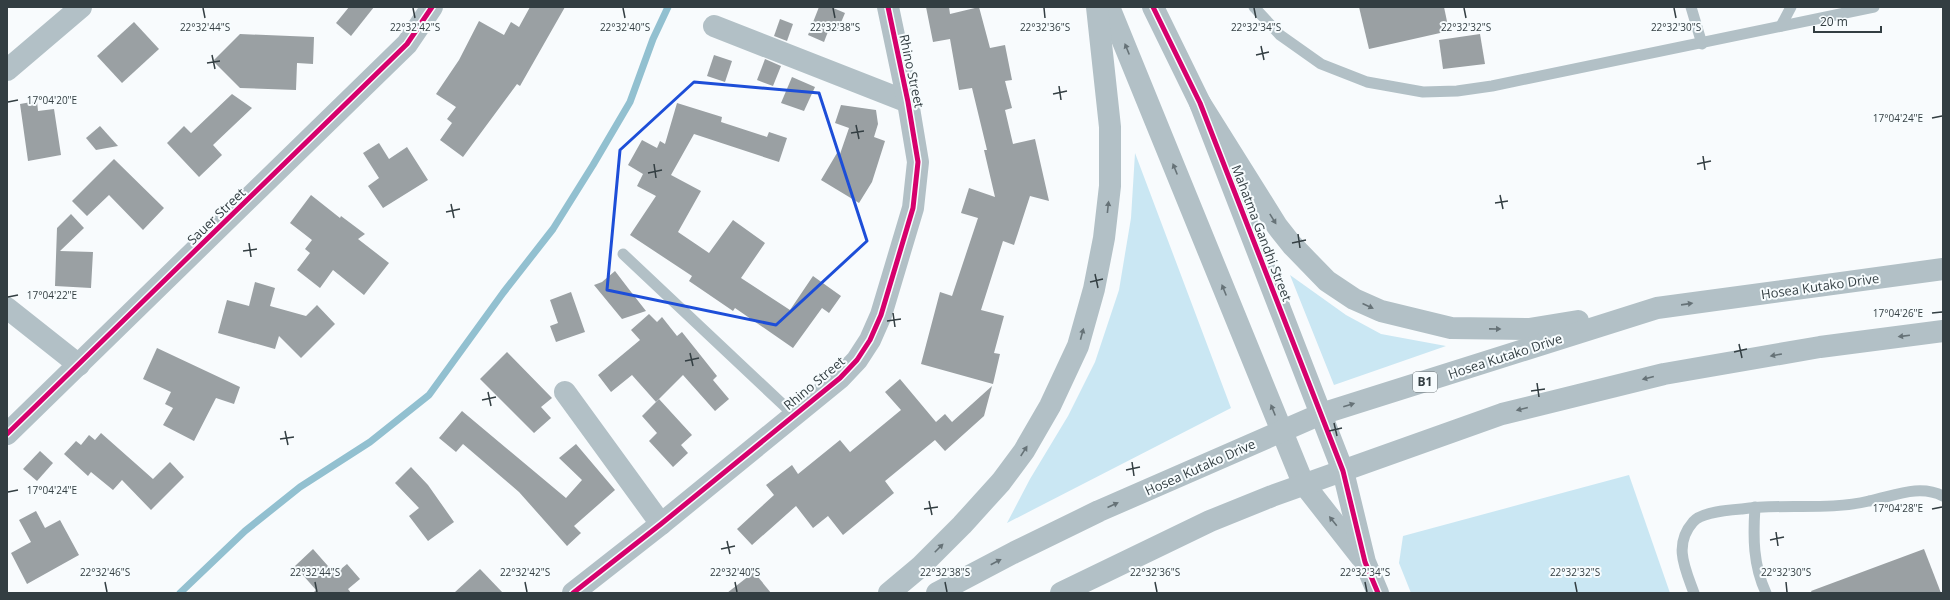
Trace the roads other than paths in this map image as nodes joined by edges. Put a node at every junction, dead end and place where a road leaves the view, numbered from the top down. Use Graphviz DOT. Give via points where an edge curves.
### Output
graph roads {
  1 [pos="81,7"];
  2 [pos="432,7"];
  3 [pos="888,7"];
  4 [pos="1097,7"];
  5 [pos="1109,7"];
  6 [pos="1153,7"];
  7 [pos="1254,7"];
  8 [pos="1691,7"];
  9 [pos="1791,7"];
  10 [pos="1874,7"];
  11 [pos="714,26"];
  12 [pos="1781,26"];
  13 [pos="1702,44"];
  14 [pos="7,70"];
  15 [pos="908,102"];
  16 [pos="1200,104"];
  17 [pos="623,254"];
  18 [pos="1943,269"];
  19 [pos="7,308"];
  20 [pos="1657,308"];
  21 [pos="1943,331"];
  22 [pos="79,365"];
  23 [pos="565,392"];
  24 [pos="793,414"];
  25 [pos="1321,414"];
  26 [pos="1282,431"];
  27 [pos="7,434"];
  28 [pos="1343,470"];
  29 [pos="1304,485"];
  30 [pos="1943,496"];
  31 [pos="1755,507"];
  32 [pos="661,524"];
  33 [pos="1365,562"];
  34 [pos="573,593"];
  35 [pos="889,593"];
  36 [pos="937,593"];
  37 [pos="1061,593"];
  38 [pos="1378,593"];
  39 [pos="1694,593"];
  40 [pos="1766,593"];
  1 -- 14 [label="main road"];
  2 -- 22 [label="main road, Sauer Street" via="407,44"];
  3 -- 15 [label="main road, Rhino Street"];
  35 -- 4 [label="main road, one-way" via="920,567 1001,482 1028,445 1050,406 1078,346 1094,289 1104,238 1110,186 1110,127"];
  26 -- 5 [label="main road, one-way"];
  6 -- 16 [label="main road, Mahatma Gandhi Street"];
  7 -- 13 [label="lane" via="1280,35 1321,64 1367,82 1423,92 1492,86"];
  8 -- 13 [label="lane"];
  9 -- 12 [label="lane"];
  10 -- 12 [label="lane"];
  11 -- 15 [label="main road"];
  12 -- 13 [label="lane"];
  15 -- 24 [label="main road, Rhino Street" via="918,162 914,208 881,315 870,340 857,360 840,378"];
  16 -- 20 [label="main road, one-way" via="1292,246 1327,281 1354,300 1381,311 1451,328 1529,329"];
  16 -- 25 [label="main road, Mahatma Gandhi Street"];
  17 -- 24 [label="lane"];
  20 -- 18 [label="main road, Hosea Kutako Drive / B1, one-way"];
  19 -- 22 [label="main road"];
  25 -- 20 [label="main road, Hosea Kutako Drive / B1, one-way"];
  21 -- 28 [label="main road, one-way" via="1820,347 1664,374 1502,414"];
  22 -- 27 [label="main road, Sauer Street"];
  23 -- 32 [label="main road"];
  24 -- 32 [label="main road, Rhino Street"];
  25 -- 26 [label="main road, Hosea Kutako Drive / B1"];
  25 -- 28 [label="main road, Mahatma Gandhi Street"];
  26 -- 29 [label="main road"];
  36 -- 26 [label="main road, Hosea Kutako Drive / B1, one-way" via="1099,511"];
  28 -- 29 [label="main road"];
  28 -- 33 [label="main road, Mahatma Gandhi Street"];
  33 -- 29 [label="main road, one-way"];
  29 -- 37 [label="main road" via="1210,521"];
  30 -- 31 [label="lane" via="1928,490 1898,493 1840,506"];
  31 -- 39 [label="lane" via="1715,512 1694,520 1683,537 1682,559"];
  31 -- 40 [label="lane" via="1754,557"];
  32 -- 34 [label="main road, Rhino Street"];
  33 -- 38 [label="main road"];
}
